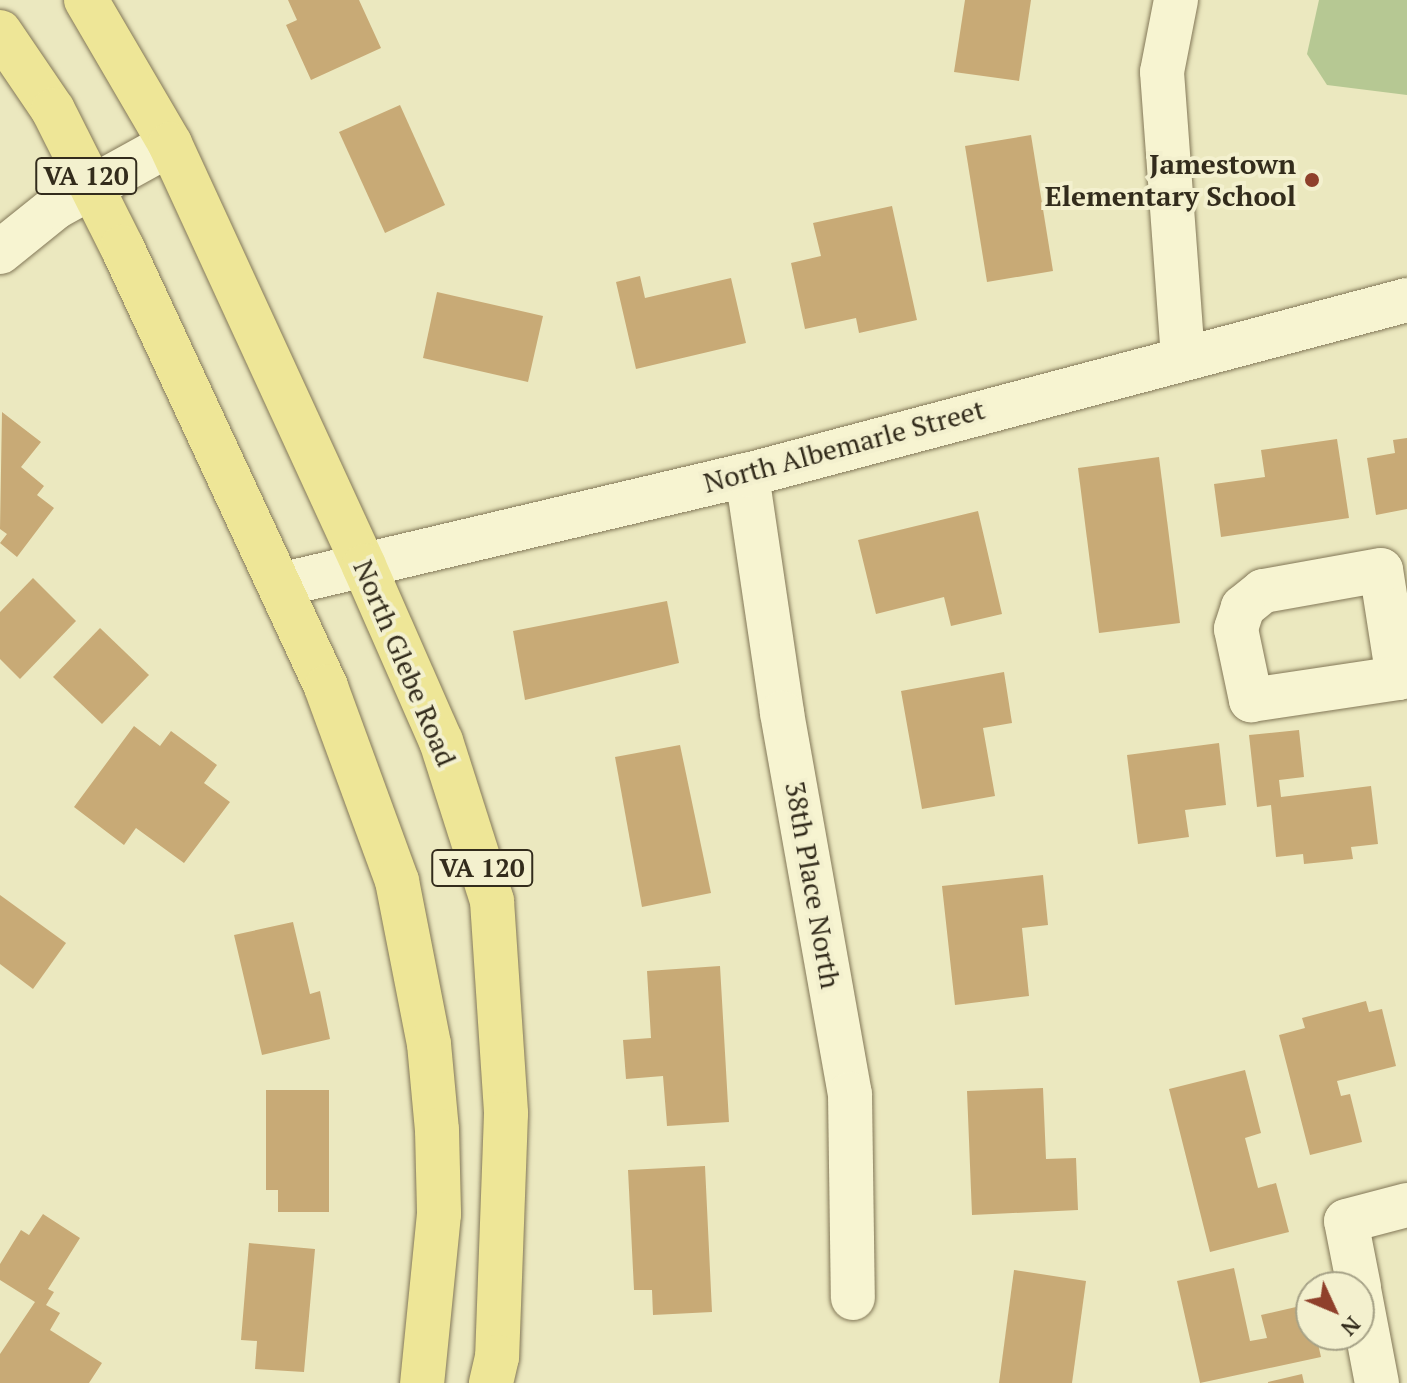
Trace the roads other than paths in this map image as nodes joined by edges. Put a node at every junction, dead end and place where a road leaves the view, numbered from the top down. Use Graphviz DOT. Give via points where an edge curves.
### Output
graph roads {
  1 [pos="86,0"];
  2 [pos="1176,0"];
  3 [pos="0,32"];
  4 [pos="170,144"];
  5 [pos="91,185"];
  6 [pos="0,252"];
  7 [pos="1407,300"];
  8 [pos="1183,357"];
  9 [pos="747,475"];
  10 [pos="364,566"];
  11 [pos="280,585"];
  12 [pos="1407,1205"];
  13 [pos="1356,1271"];
  14 [pos="853,1298"];
  15 [pos="1371,1351"];
  16 [pos="422,1383"];
  17 [pos="491,1383"];
  18 [pos="1377,1383"];
  1 -- 4 [label="main road, North Glebe Road / VA 120"];
  2 -- 8 [label="street" via="1162,72"];
  3 -- 5 [label="main road, VA 120" via="53,110"];
  4 -- 5 [label="street"];
  4 -- 10 [label="main road, North Glebe Road / VA 120"];
  5 -- 6 [label="street"];
  5 -- 11 [label="main road, VA 120"];
  7 -- 8 [label="street, North Albemarle Street"];
  8 -- 9 [label="street, North Albemarle Street"];
  9 -- 10 [label="street, North Albemarle Street"];
  9 -- 14 [label="street, 38th Place North" via="782,713 850,1094"];
  10 -- 11 [label="street, North Albemarle Street"];
  10 -- 17 [label="main road, North Glebe Road / VA 120" via="441,741 492,901 506,1114 497,1357"];
  11 -- 16 [label="main road, VA 120" via="348,740 397,881 415,962 433,1087 439,1214"];
  12 -- 13 [label="street" via="1346,1221"];
  15 -- 18 [label="street"];
}
